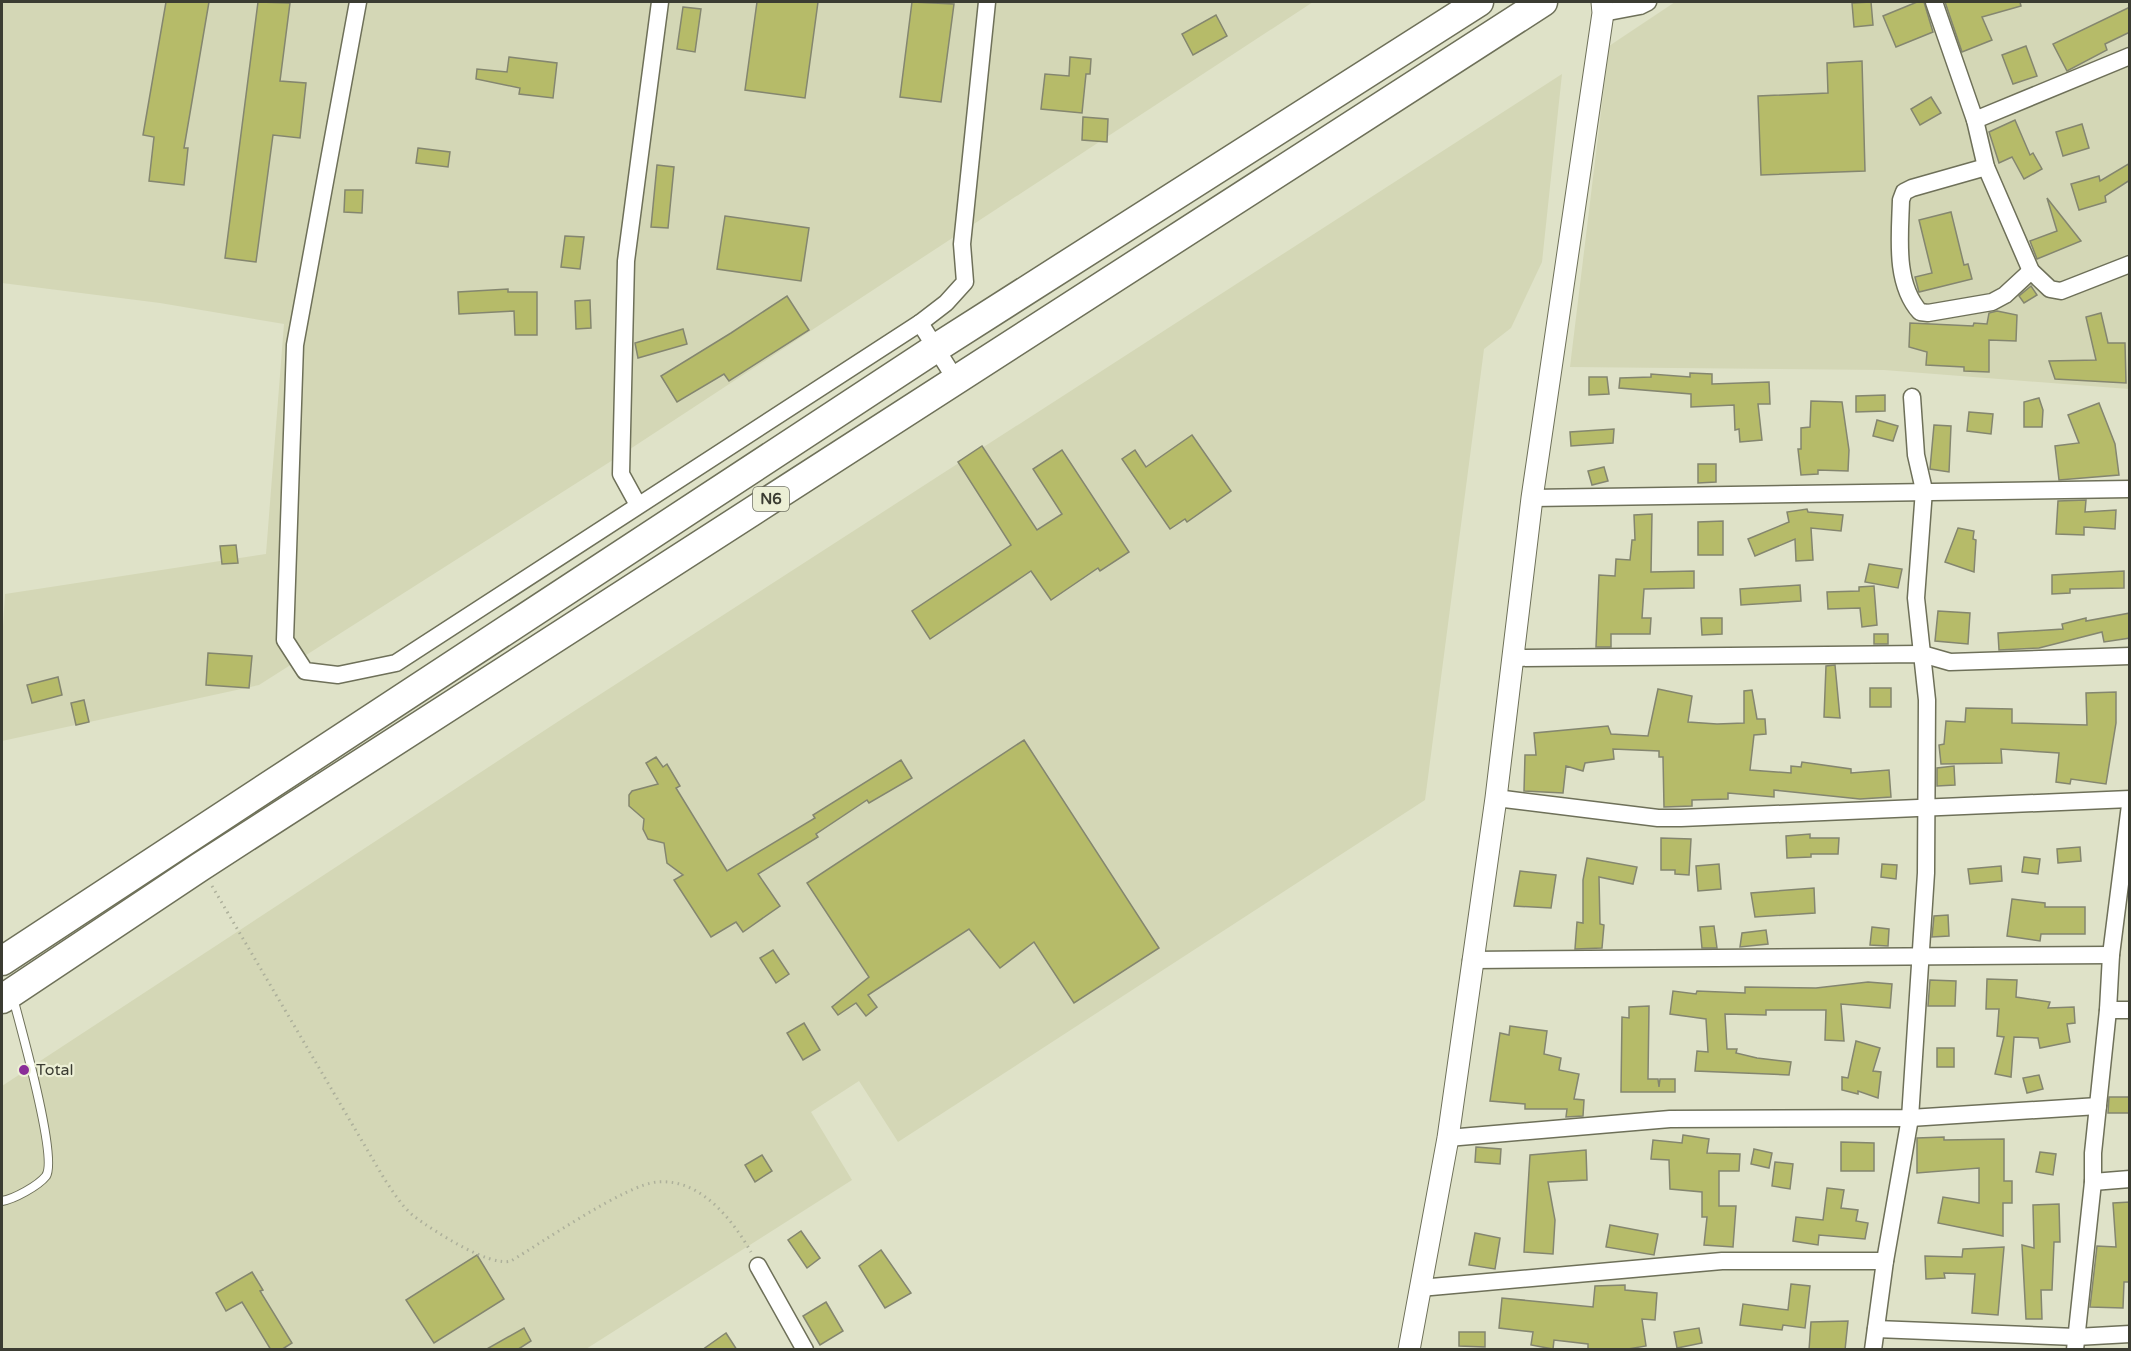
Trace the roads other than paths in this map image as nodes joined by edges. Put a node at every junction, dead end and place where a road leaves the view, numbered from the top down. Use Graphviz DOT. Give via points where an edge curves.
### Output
graph roads {
  1 [pos="358,2"];
  2 [pos="660,2"];
  3 [pos="987,2"];
  4 [pos="1479,2"];
  5 [pos="1543,2"];
  6 [pos="1648,2"];
  7 [pos="1934,2"];
  8 [pos="1602,7"];
  9 [pos="2130,56"];
  10 [pos="1974,120"];
  11 [pos="1986,167"];
  12 [pos="2130,264"];
  13 [pos="2031,271"];
  14 [pos="920,323"];
  15 [pos="936,348"];
  16 [pos="956,380"];
  17 [pos="1912,397"];
  18 [pos="2130,489"];
  19 [pos="1924,490"];
  20 [pos="1532,498"];
  21 [pos="638,505"];
  22 [pos="1922,654"];
  23 [pos="2130,656"];
  24 [pos="1512,658"];
  25 [pos="1496,798"];
  26 [pos="2130,799"];
  27 [pos="2130,805"];
  28 [pos="1926,807"];
  29 [pos="2111,955"];
  30 [pos="1920,957"];
  31 [pos="1471,960"];
  32 [pos="2,961"];
  33 [pos="7,995"];
  34 [pos="2108,1010"];
  35 [pos="2130,1010"];
  36 [pos="2098,1106"];
  37 [pos="1910,1118"];
  38 [pos="1448,1138"];
  39 [pos="2130,1179"];
  40 [pos="2093,1182"];
  41 [pos="2,1201"];
  42 [pos="1885,1261"];
  43 [pos="758,1266"];
  44 [pos="1420,1288"];
  45 [pos="1876,1329"];
  46 [pos="2130,1334"];
  47 [pos="2076,1343"];
  48 [pos="805,1350"];
  49 [pos="1409,1350"];
  50 [pos="1873,1350"];
  1 -- 21 [label="street" via="295,345 285,640 305,671 338,675 396,663"];
  2 -- 21 [label="street" via="626,261 621,474"];
  3 -- 14 [label="street" via="962,244 965,282"];
  4 -- 15 [label="highway, N6"];
  5 -- 16 [label="highway, N6"];
  6 -- 8 [label="street" via="1640,6"];
  7 -- 10 [label="street"];
  8 -- 20 [label="street"];
  9 -- 10 [label="street"];
  10 -- 11 [label="street"];
  11 -- 13 [label="street"];
  11 -- 13 [label="street" via="1904,192 1900,259 1914,305 1920,312 1928,313 1992,302"];
  12 -- 13 [label="street" via="2061,291 2050,290"];
  14 -- 15 [label="street"];
  14 -- 21 [label="street"];
  15 -- 16 [label="street"];
  15 -- 32 [label="highway, N6"];
  16 -- 33 [label="highway, N6"];
  17 -- 19 [label="street" via="1916,455"];
  18 -- 19 [label="street"];
  19 -- 20 [label="street"];
  19 -- 22 [label="street" via="1916,598"];
  20 -- 24 [label="street"];
  22 -- 23 [label="street" via="1950,662"];
  22 -- 24 [label="street"];
  22 -- 28 [label="street" via="1927,700"];
  24 -- 25 [label="street"];
  25 -- 28 [label="street" via="1658,818"];
  25 -- 31 [label="street"];
  26 -- 28 [label="street"];
  27 -- 29 [label="street"];
  28 -- 30 [label="street"];
  29 -- 30 [label="street"];
  29 -- 34 [label="street"];
  30 -- 31 [label="street"];
  30 -- 37 [label="street"];
  31 -- 38 [label="street"];
  33 -- 41 [label="lane" via="36,1087 49,1162 46,1175"];
  34 -- 35 [label="street"];
  34 -- 36 [label="street"];
  36 -- 37 [label="street"];
  36 -- 40 [label="street"];
  37 -- 38 [label="street" via="1670,1119"];
  37 -- 42 [label="street"];
  38 -- 44 [label="street"];
  39 -- 40 [label="street"];
  40 -- 47 [label="street"];
  42 -- 44 [label="street" via="1722,1261"];
  42 -- 45 [label="street"];
  43 -- 48 [label="street"];
  44 -- 49 [label="street"];
  45 -- 47 [label="street"];
  45 -- 50 [label="street"];
  46 -- 47 [label="street"];
}
